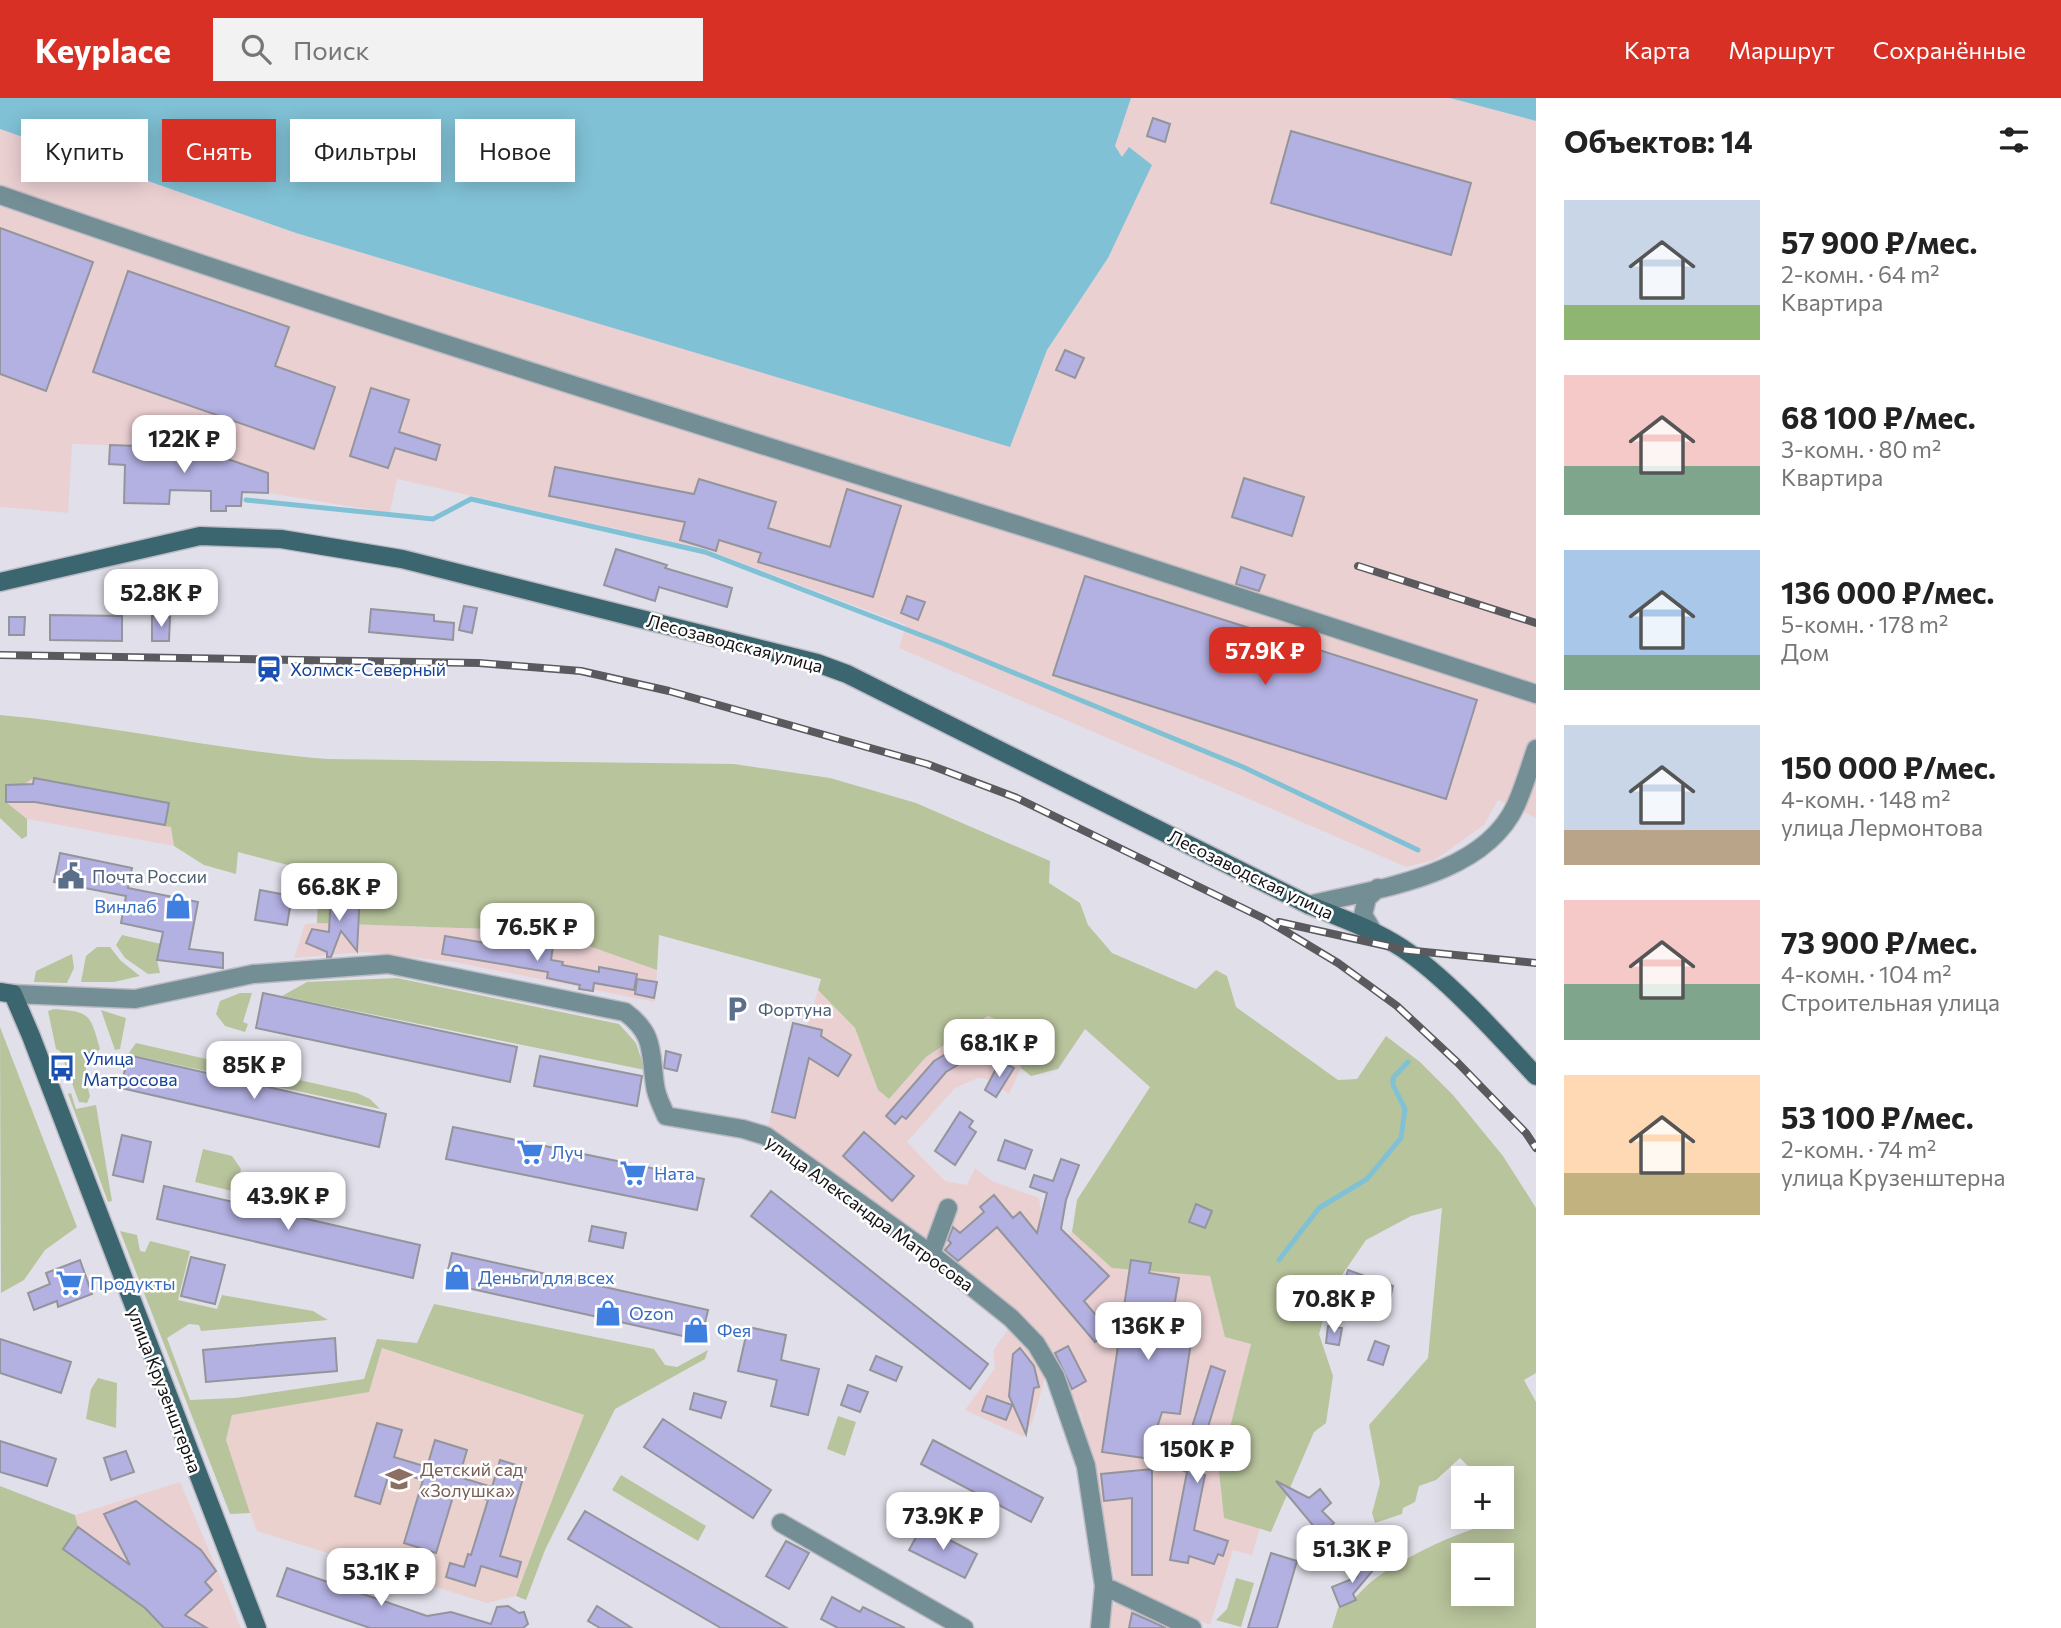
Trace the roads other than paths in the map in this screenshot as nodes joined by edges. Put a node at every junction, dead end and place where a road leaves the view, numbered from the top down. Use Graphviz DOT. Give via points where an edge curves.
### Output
graph roads {
  1 [pos="0,195"];
  2 [pos="0,582"];
  3 [pos="1536,694"];
  4 [pos="1536,749"];
  5 [pos="1378,888"];
  6 [pos="1309,905"];
  7 [pos="1373,930"];
  8 [pos="6,993"];
  9 [pos="1536,1076"];
  10 [pos="948,1208"];
  11 [pos="932,1254"];
  12 [pos="781,1523"];
  13 [pos="1104,1586"];
  14 [pos="257,1628"];
  15 [pos="964,1628"];
  16 [pos="1100,1628"];
  17 [pos="1192,1628"];
  1 -- 3 [label="street" via="644,410 1029,528"];
  2 -- 6 [label="main road, Лесозаводская улица" via="200,536 282,539 402,559 768,649 847,674"];
  4 -- 5 [label="street" via="1516,808 1486,844 1444,871"];
  5 -- 6 [label="street"];
  5 -- 7 [label="street" via="1367,898 1363,915"];
  6 -- 7 [label="main road, Лесозаводская улица"];
  7 -- 9 [label="main road, Лесозаводская улица" via="1405,950"];
  8 -- 11 [label="street, улица Александра Матросова" via="135,999 253,974 388,964 625,1012 642,1025 652,1050 655,1088 666,1116 766,1136"];
  8 -- 14 [label="main road, улица Крузенштерна"];
  10 -- 11 [label="street"];
  11 -- 13 [label="street, улица Александра Матросова" via="1011,1318 1037,1344 1055,1376 1086,1466"];
  12 -- 15 [label="street"];
  13 -- 16 [label="street, улица Александра Матросова"];
  13 -- 17 [label="street"];
}
